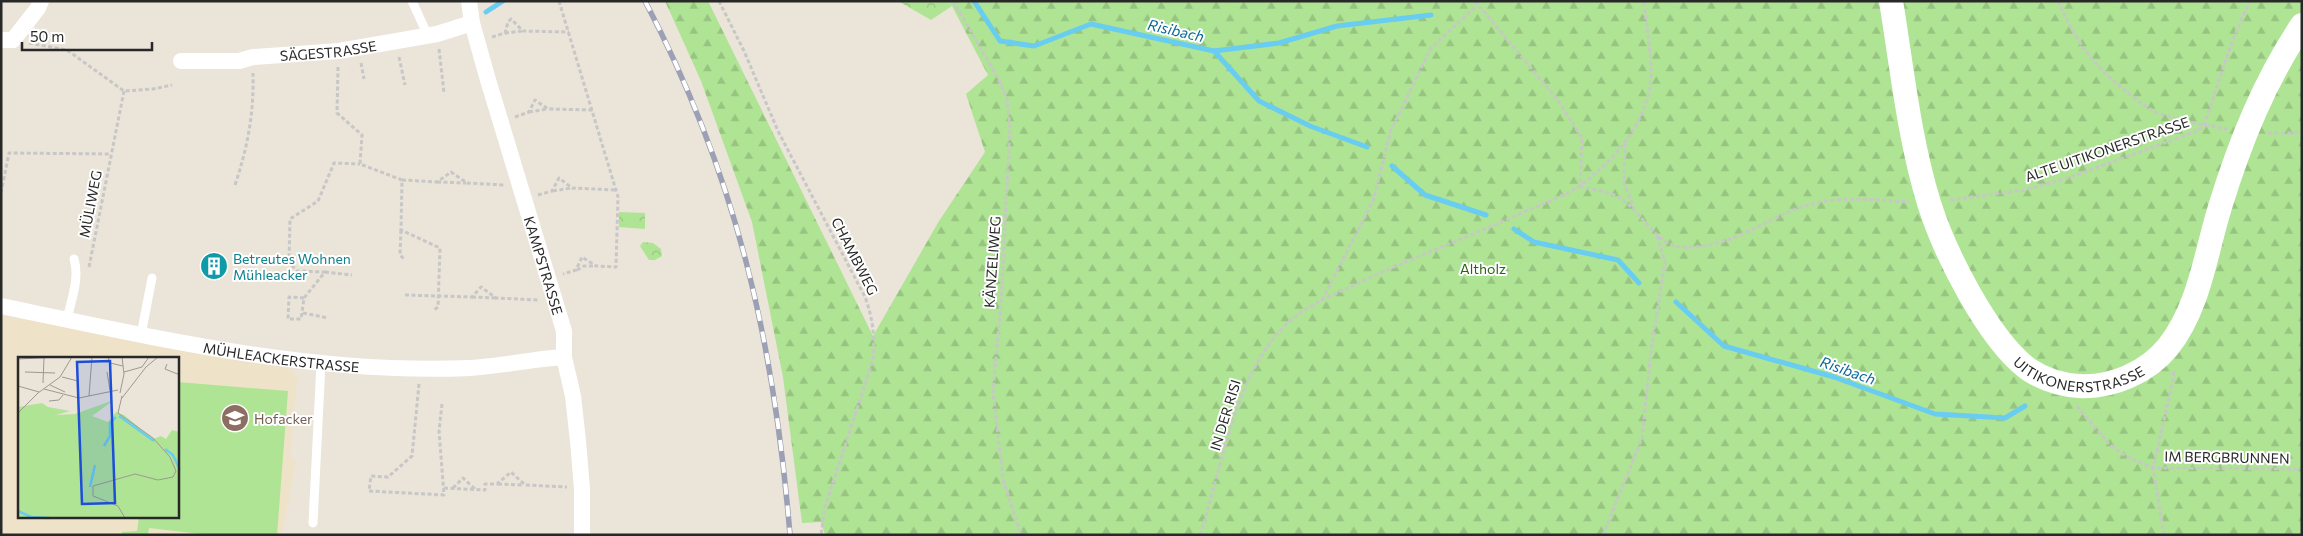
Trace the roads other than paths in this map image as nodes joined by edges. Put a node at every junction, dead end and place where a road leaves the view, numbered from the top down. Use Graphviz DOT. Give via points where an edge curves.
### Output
graph roads {
  1 [pos="41,1"];
  2 [pos="412,1"];
  3 [pos="469,1"];
  4 [pos="1891,1"];
  5 [pos="472,23"];
  6 [pos="2302,25"];
  7 [pos="7,40"];
  8 [pos="433,41"];
  9 [pos="181,61"];
  10 [pos="74,259"];
  11 [pos="152,278"];
  12 [pos="1,306"];
  13 [pos="67,320"];
  14 [pos="141,335"];
  15 [pos="564,357"];
  16 [pos="321,363"];
  17 [pos="313,523"];
  18 [pos="582,535"];
  1 -- 7 [label="street"];
  2 -- 8 [label="lane"];
  3 -- 5 [label="street, KAMPSTRASSE"];
  4 -- 6 [label="street, UITIKONERSTRASSE" via="1914,140 1929,203 1967,288 2005,348 2030,370 2070,385 2100,385 2129,377 2168,348 2195,292 2244,133 2262,92"];
  5 -- 8 [label="street, SÄGESTRASSE"];
  5 -- 15 [label="street, KAMPSTRASSE" via="562,322"];
  8 -- 9 [label="street, SÄGESTRASSE" via="253,57 239,61"];
  10 -- 13 [label="lane" via="76,279"];
  11 -- 14 [label="lane"];
  12 -- 13 [label="street, MÜHLEACKERSTRASSE"];
  13 -- 14 [label="street, MÜHLEACKERSTRASSE"];
  14 -- 16 [label="street, MÜHLEACKERSTRASSE" via="234,352"];
  15 -- 16 [label="street, MÜHLEACKERSTRASSE" via="470,368"];
  15 -- 18 [label="street, KAMPSTRASSE" via="578,441"];
  16 -- 17 [label="lane"];
}
